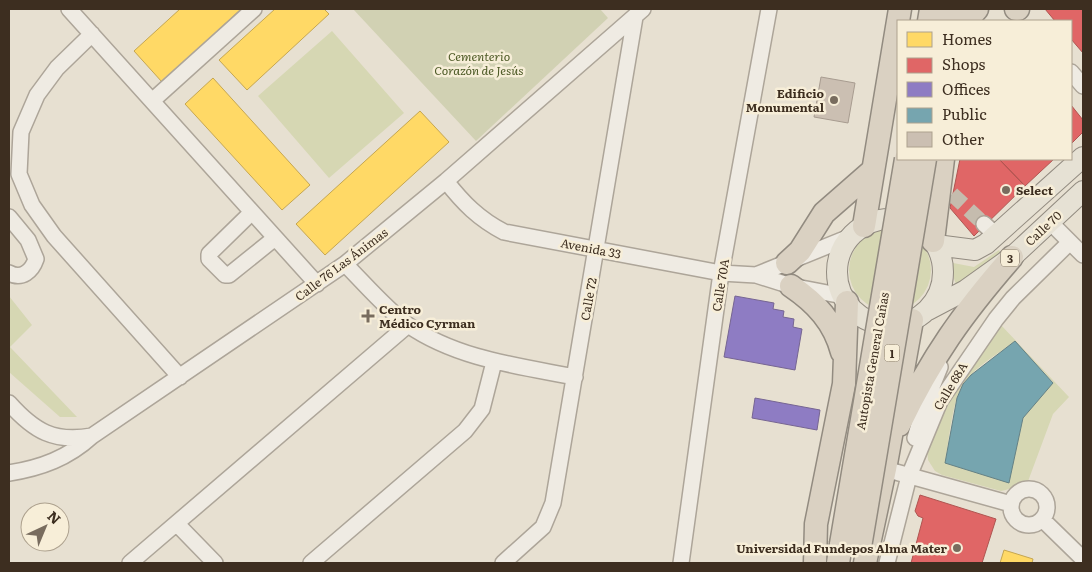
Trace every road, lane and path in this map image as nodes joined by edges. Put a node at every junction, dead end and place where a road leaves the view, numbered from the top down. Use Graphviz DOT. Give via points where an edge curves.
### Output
graph roads {
  1 [pos="69,9"];
  2 [pos="254,9"];
  3 [pos="769,9"];
  4 [pos="977,9"];
  5 [pos="1017,9"];
  6 [pos="639,13"];
  7 [pos="967,20"];
  8 [pos="1027,20"];
  9 [pos="897,27"];
  10 [pos="92,34"];
  11 [pos="1072,73"];
  12 [pos="1083,86"];
  13 [pos="152,102"];
  14 [pos="877,146"];
  15 [pos="1083,157"];
  16 [pos="906,160"];
  17 [pos="925,160"];
  18 [pos="938,160"];
  19 [pos="943,160"];
  20 [pos="872,171"];
  21 [pos="14,175"];
  22 [pos="446,181"];
  23 [pos="1083,191"];
  24 [pos="252,212"];
  25 [pos="9,217"];
  26 [pos="1050,222"];
  27 [pos="858,231"];
  28 [pos="275,238"];
  29 [pos="1070,242"];
  30 [pos="935,243"];
  31 [pos="597,249"];
  32 [pos="1083,255"];
  33 [pos="1012,257"];
  34 [pos="788,263"];
  35 [pos="345,264"];
  36 [pos="9,272"];
  37 [pos="721,273"];
  38 [pos="756,275"];
  39 [pos="317,284"];
  40 [pos="791,286"];
  41 [pos="845,299"];
  42 [pos="966,312"];
  43 [pos="919,316"];
  44 [pos="408,325"];
  45 [pos="844,361"];
  46 [pos="494,362"];
  47 [pos="180,377"];
  48 [pos="575,377"];
  49 [pos="844,384"];
  50 [pos="896,398"];
  51 [pos="9,404"];
  52 [pos="92,436"];
  53 [pos="887,459"];
  54 [pos="9,473"];
  55 [pos="909,476"];
  56 [pos="1011,504"];
  57 [pos="1042,519"];
  58 [pos="176,524"];
  59 [pos="816,524"];
  60 [pos="852,556"];
  61 [pos="1083,560"];
  62 [pos="130,563"];
  63 [pos="215,563"];
  64 [pos="311,563"];
  65 [pos="503,563"];
  66 [pos="681,563"];
  67 [pos="807,563"];
  68 [pos="815,563"];
  69 [pos="887,563"];
  1 -- 10 [label="street"];
  2 -- 13 [label="street"];
  3 -- 37 [label="street, Calle 70A"];
  4 -- 7 [label="highway"];
  5 -- 8 [label="street"];
  6 -- 22 [label="street, Calle 76 Las Ánimas"];
  6 -- 31 [label="street, Calle 72"];
  9 -- 14 [label="highway"];
  10 -- 13 [label="street"];
  10 -- 21 [label="street" via="57,68 36,95 21,132"];
  11 -- 12 [label="street"];
  13 -- 24 [label="street"];
  14 -- 18 [label="highway" via="891,165 902,170 914,172 925,169"];
  14 -- 20 [label="highway"];
  15 -- 30 [label="main road, Calle 70 / 3" via="990,230 975,250"];
  16 -- 60 [label="highway, Autopista General Cañas / 1, bridge"];
  17 -- 60 [label="highway, Autopista General Cañas / 1, bridge"];
  19 -- 30 [label="highway" via="946,188"];
  20 -- 27 [label="highway"];
  20 -- 34 [label="highway" via="824,213 800,251"];
  21 -- 47 [label="street" via="54,236"];
  22 -- 31 [label="street, Avenida 33" via="466,207 504,232"];
  22 -- 35 [label="street, Calle 76 Las Ánimas"];
  23 -- 26 [label="main road, Calle 70 / 3"];
  24 -- 28 [label="street"];
  24 -- 28 [label="street" via="209,254 209,259 229,275"];
  25 -- 36 [label="street" via="28,240 36,259 23,275 15,276"];
  26 -- 29 [label="street"];
  26 -- 33 [label="main road, Calle 70 / 3"];
  27 -- 30 [label="main road" via="878,220 901,220 922,230"];
  27 -- 34 [label="street, Avenida 33"];
  27 -- 41 [label="main road" via="842,249 838,264 838,281"];
  28 -- 39 [label="street"];
  29 -- 32 [label="street"];
  29 -- 55 [label="street, Calle 68A" via="1013,298 966,359 940,401"];
  30 -- 43 [label="main road" via="942,262 943,280 937,297"];
  31 -- 37 [label="street, Avenida 33"];
  31 -- 48 [label="street, Calle 72"];
  33 -- 42 [label="highway"];
  33 -- 43 [label="main road, Calle 70 / 3" via="966,290"];
  34 -- 38 [label="street, Avenida 33"];
  35 -- 39 [label="street, Calle 76 Las Ánimas"];
  35 -- 44 [label="street"];
  37 -- 38 [label="street, Avenida 33"];
  37 -- 66 [label="street, Calle 70A"];
  38 -- 40 [label="street, Avenida 33"];
  39 -- 47 [label="street, Calle 76 Las Ánimas"];
  40 -- 41 [label="street, Avenida 33"];
  40 -- 45 [label="highway" via="811,299 827,317 838,338"];
  41 -- 43 [label="main road, 3" via="855,311 876,323 888,325"];
  41 -- 45 [label="highway"];
  42 -- 53 [label="highway" via="921,380"];
  42 -- 55 [label="street" via="925,404 911,451"];
  43 -- 50 [label="highway"];
  44 -- 46 [label="street" via="444,344"];
  44 -- 58 [label="street"];
  45 -- 49 [label="highway"];
  46 -- 48 [label="street"];
  46 -- 64 [label="street" via="482,409 465,431"];
  47 -- 52 [label="street, Calle 76 Las Ánimas"];
  48 -- 65 [label="street, Calle 72" via="554,503 543,527"];
  49 -- 50 [label="highway" via="875,379 890,389"];
  49 -- 59 [label="highway"];
  50 -- 53 [label="highway"];
  51 -- 52 [label="street" via="46,435 65,439"];
  52 -- 54 [label="street, Calle 76 Las Ánimas" via="65,456 44,465"];
  53 -- 55 [label="street"];
  53 -- 60 [label="highway"];
  55 -- 56 [label="street"];
  55 -- 69 [label="street, Calle 68A"];
  56 -- 57 [label="street" via="1012,513 1018,521 1033,524"];
  56 -- 57 [label="street" via="1021,491 1036,491 1046,503"];
  57 -- 61 [label="street"];
  58 -- 62 [label="street"];
  58 -- 63 [label="street"];
  59 -- 67 [label="street"];
  59 -- 68 [label="highway"];
}
